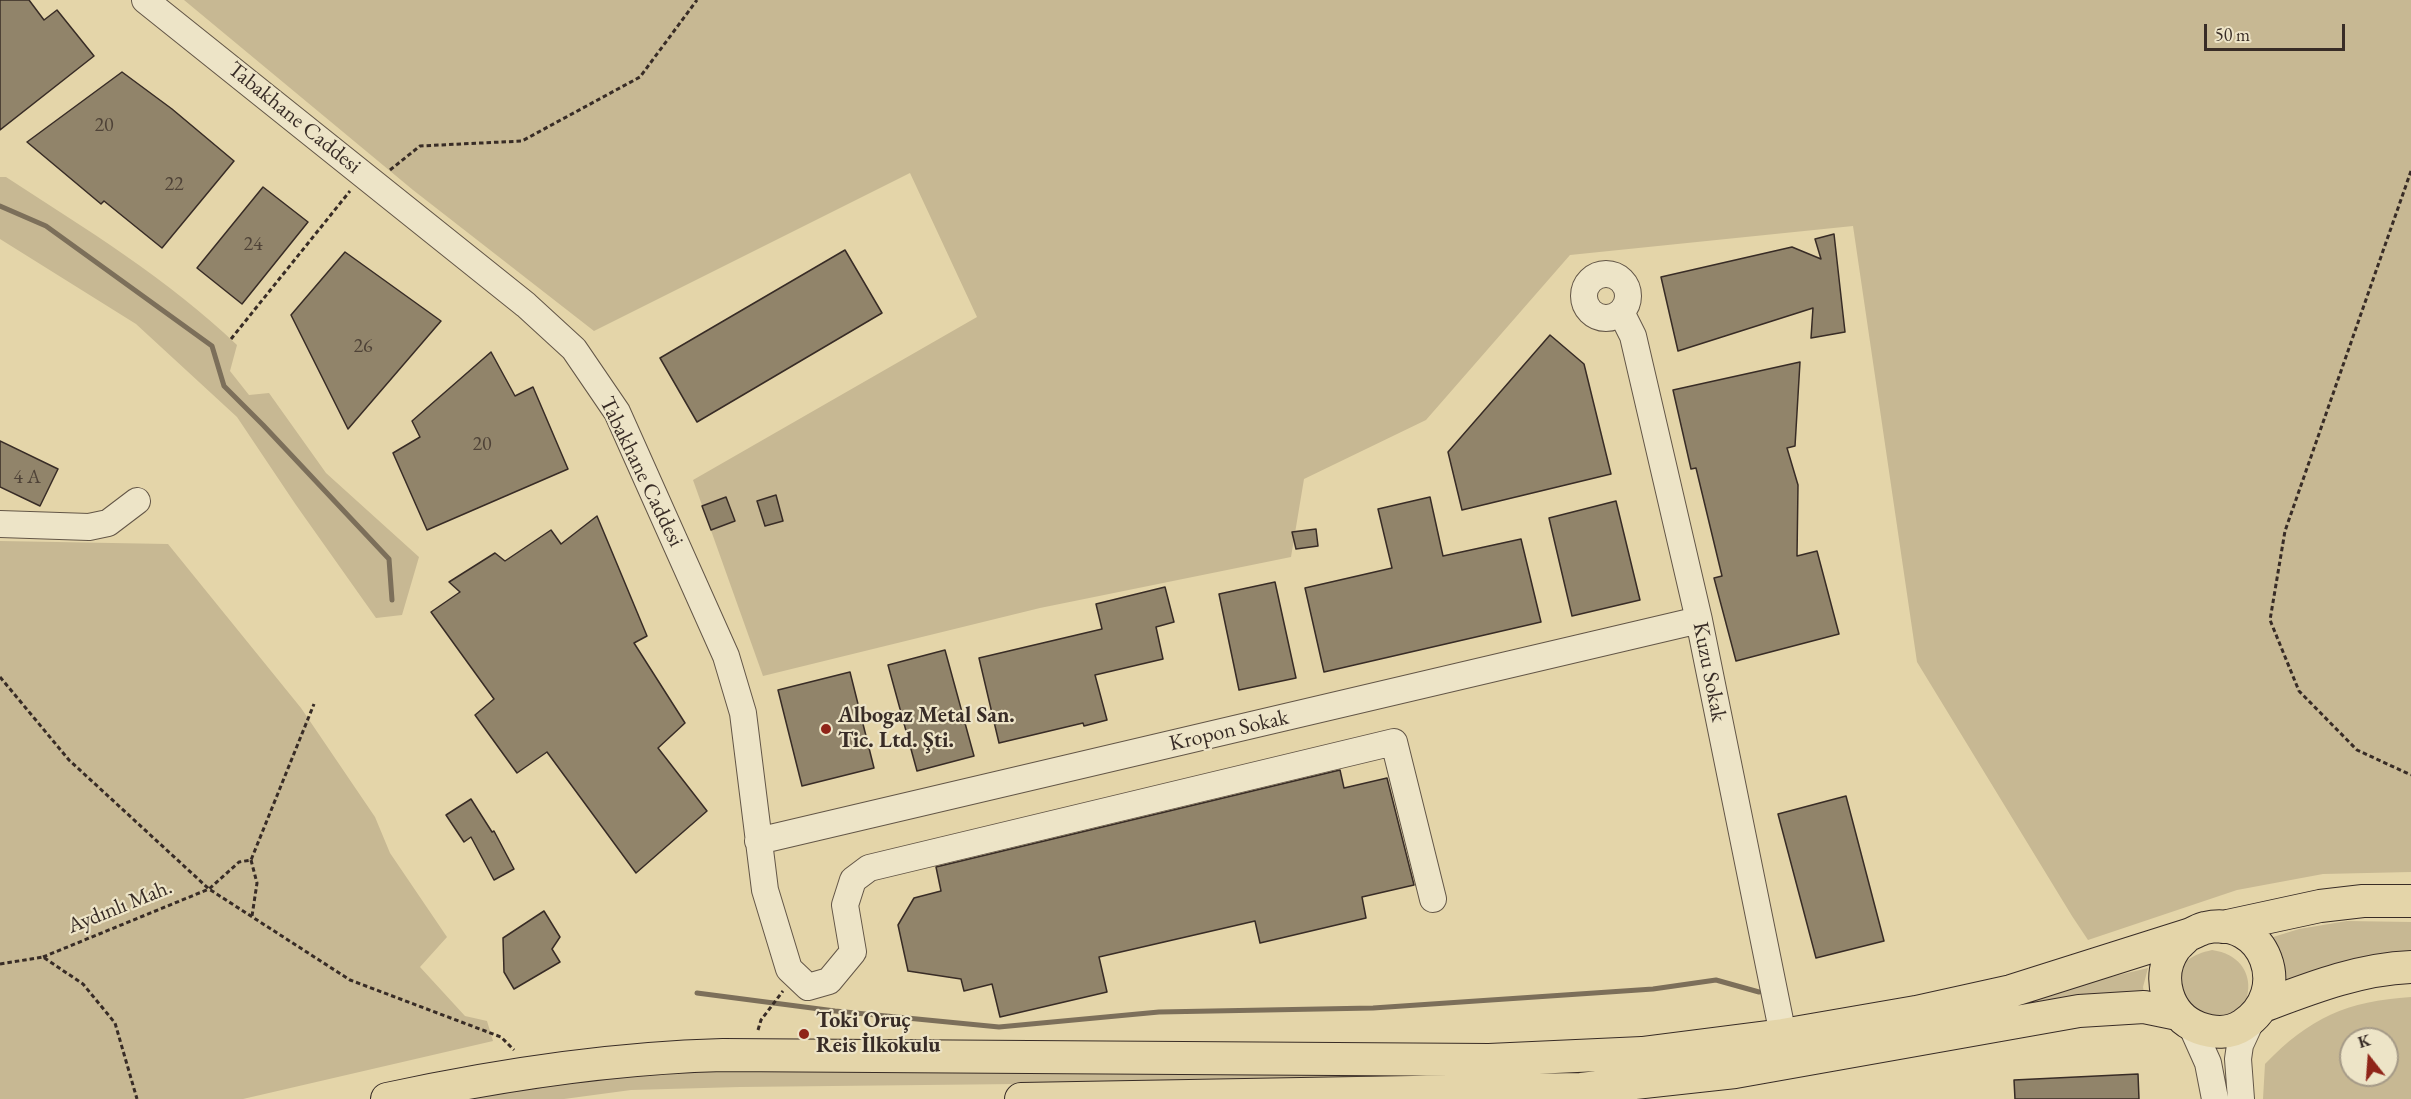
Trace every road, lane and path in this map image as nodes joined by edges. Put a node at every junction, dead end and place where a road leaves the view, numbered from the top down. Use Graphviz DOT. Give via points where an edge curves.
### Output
graph roads {
  1 [pos="145,0"];
  2 [pos="697,0"];
  3 [pos="2411,171"];
  4 [pos="369,179"];
  5 [pos="1621,312"];
  6 [pos="231,339"];
  7 [pos="137,501"];
  8 [pos="0,524"];
  9 [pos="1699,620"];
  10 [pos="0,677"];
  11 [pos="314,704"];
  12 [pos="2411,775"];
  13 [pos="758,841"];
  14 [pos="251,860"];
  15 [pos="209,889"];
  16 [pos="1433,899"];
  17 [pos="2411,901"];
  18 [pos="252,916"];
  19 [pos="2223,927"];
  20 [pos="2188,935"];
  21 [pos="43,957"];
  22 [pos="0,964"];
  23 [pos="2411,967"];
  24 [pos="789,969"];
  25 [pos="2258,1012"];
  26 [pos="2184,1020"];
  27 [pos="756,1034"];
  28 [pos="1783,1035"];
  29 [pos="513,1050"];
  30 [pos="137,1099"];
  31 [pos="387,1099"];
  32 [pos="1022,1099"];
  33 [pos="2215,1099"];
  34 [pos="2241,1099"];
  1 -- 4 [label="street, Tabakhane Caddesi"];
  2 -- 4 [label="path" via="640,76 522,141 420,146"];
  3 -- 12 [label="path" via="2285,531 2270,620 2299,692 2357,750"];
  4 -- 6 [label="path"];
  4 -- 13 [label="street, Tabakhane Caddesi" via="526,305 574,349 617,412 726,656 743,713"];
  5 -- 9 [label="street, Kuzu Sokak" via="1633,336"];
  7 -- 8 [label="street" via="108,523 89,527"];
  9 -- 13 [label="street, Kropon Sokak"];
  9 -- 28 [label="street, Kuzu Sokak"];
  10 -- 15 [label="path" via="69,760"];
  11 -- 14 [label="path"];
  13 -- 24 [label="street, Tabakhane Caddesi" via="765,890"];
  14 -- 15 [label="path" via="238,862"];
  14 -- 18 [label="path" via="257,883"];
  15 -- 18 [label="path"];
  15 -- 21 [label="path, Aydınlı Mah."];
  16 -- 24 [label="street, Tabakhane Caddesi" via="1394,742 869,868 853,880 845,905 853,952 829,981 808,987"];
  17 -- 19 [label="main road" via="2320,906"];
  18 -- 29 [label="path" via="350,980 501,1037"];
  19 -- 20 [label="main road" via="2205,928"];
  19 -- 25 [label="main road" via="2240,931 2255,941 2265,955 2270,990"];
  20 -- 26 [label="main road" via="2167,964 2165,982 2169,999"];
  20 -- 28 [label="main road" via="2011,991"];
  21 -- 22 [label="path, Aydınlı Mah."];
  21 -- 30 [label="path" via="83,984 115,1023"];
  23 -- 25 [label="main road" via="2338,979"];
  24 -- 27 [label="path" via="784,989 761,1020"];
  25 -- 26 [label="main road" via="2238,1028 2223,1032 2206,1031"];
  25 -- 34 [label="street" via="2240,1046"];
  26 -- 32 [label="main road" via="2145,1007 2079,1011 1736,1072 1581,1089"];
  26 -- 33 [label="street" via="2208,1063"];
  28 -- 31 [label="main road" via="1642,1053 1490,1060 657,1057 515,1074"];
}
